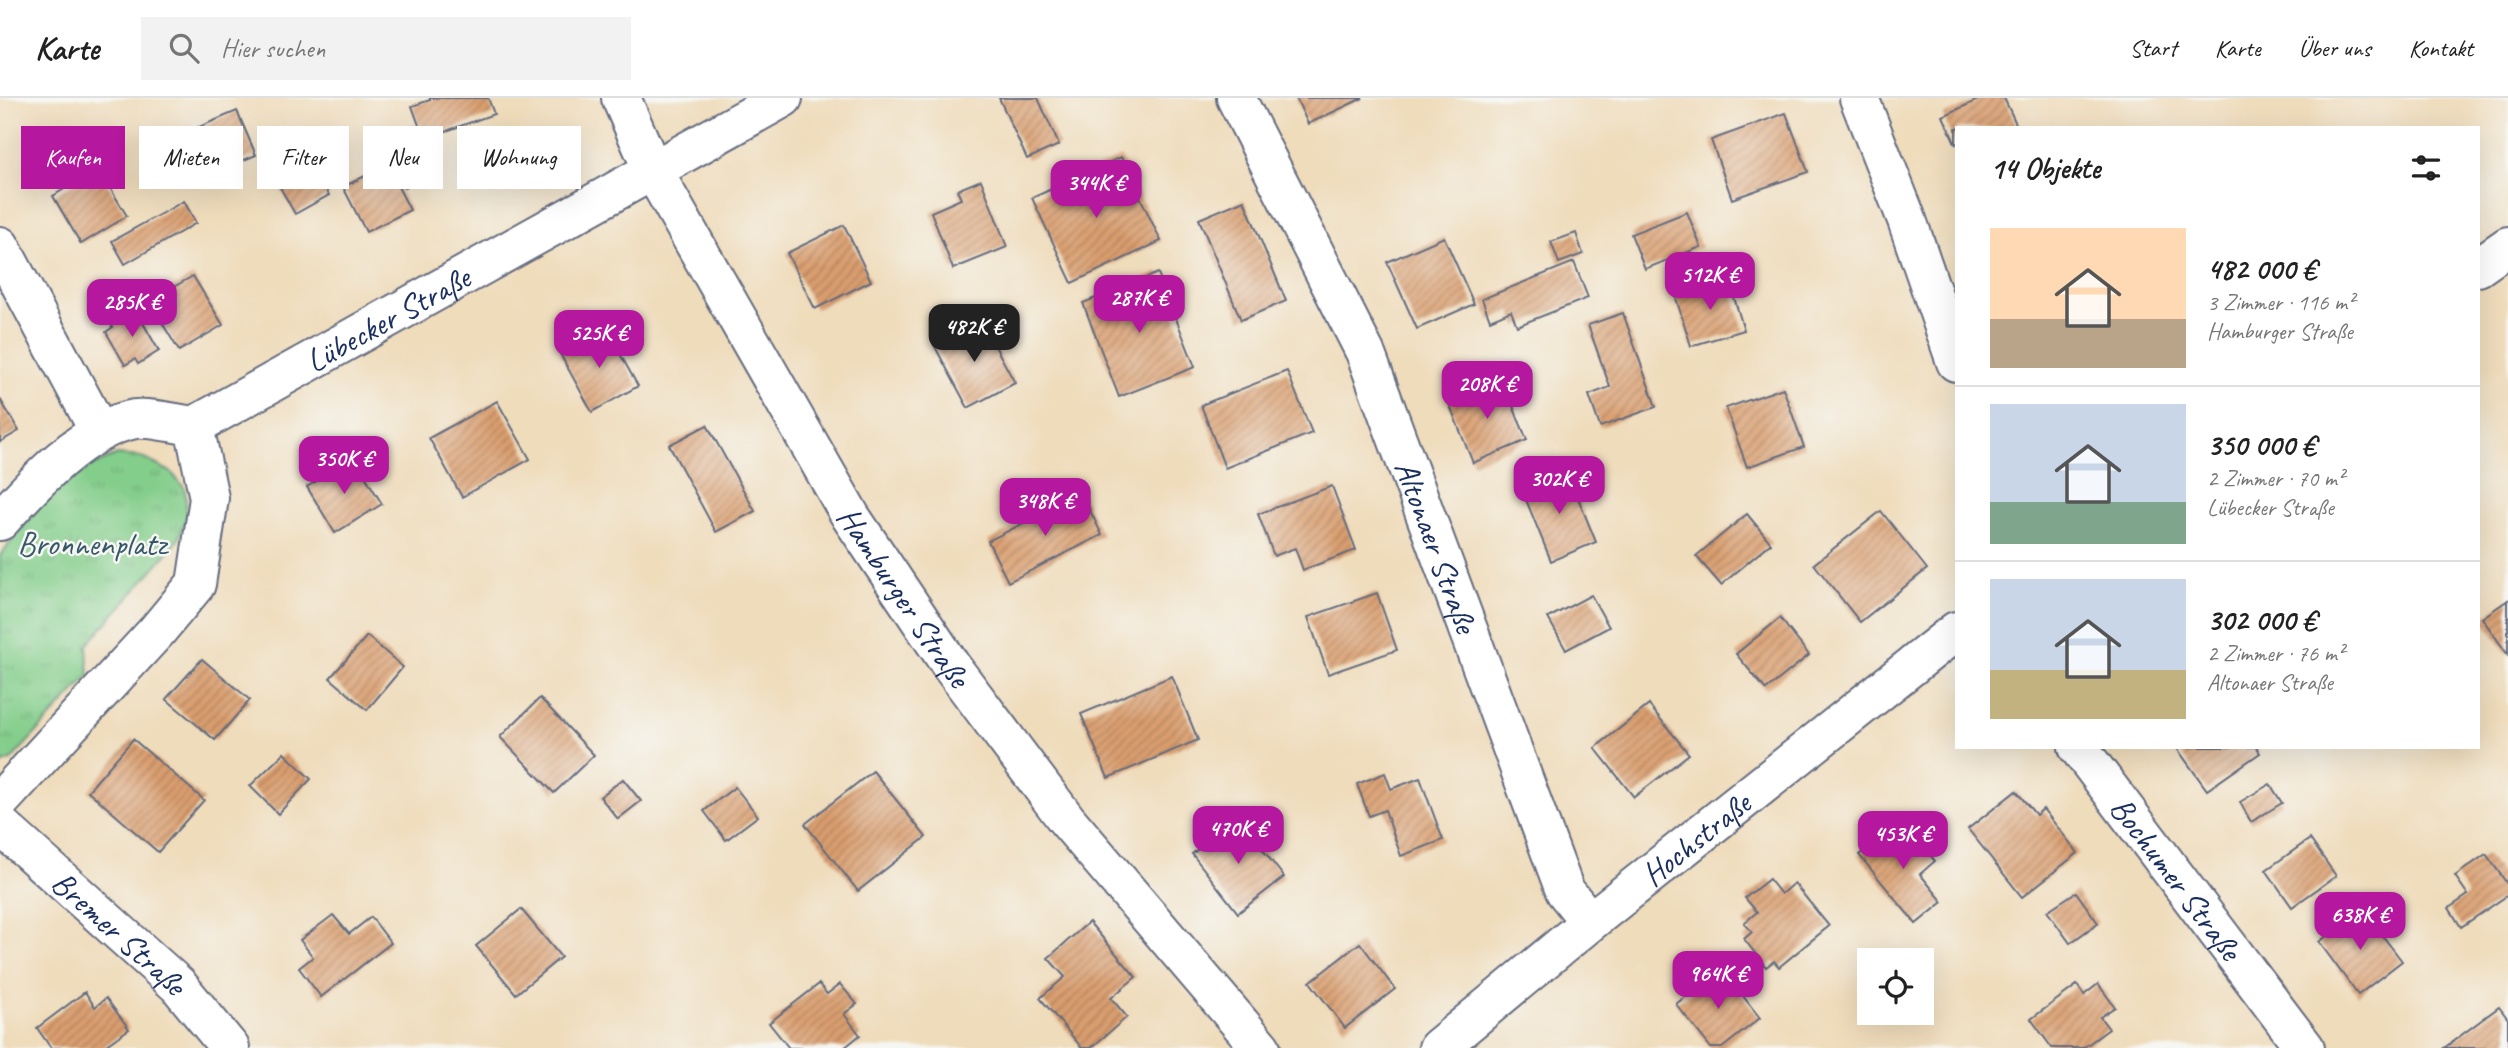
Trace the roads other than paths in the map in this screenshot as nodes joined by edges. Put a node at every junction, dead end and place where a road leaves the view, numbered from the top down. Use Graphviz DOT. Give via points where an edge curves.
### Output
graph roads {
  1 [pos="621,98"];
  2 [pos="783,98"];
  3 [pos="1236,98"];
  4 [pos="1859,98"];
  5 [pos="652,169"];
  6 [pos="0,246"];
  7 [pos="2508,246"];
  8 [pos="2480,266"];
  9 [pos="1955,359"];
  10 [pos="194,426"];
  11 [pos="99,431"];
  12 [pos="0,522"];
  13 [pos="1955,632"];
  14 [pos="2079,749"];
  15 [pos="0,801"];
  16 [pos="0,825"];
  17 [pos="1590,922"];
  18 [pos="230,1048"];
  19 [pos="1261,1048"];
  20 [pos="1438,1048"];
  21 [pos="2305,1048"];
  1 -- 5 [label="street, Hamburger Straße"];
  2 -- 5 [label="street, Lübecker Straße"];
  3 -- 17 [label="street, Altonaer Straße" via="1365,352 1565,891"];
  4 -- 9 [label="street"];
  5 -- 10 [label="street, Lübecker Straße"];
  5 -- 19 [label="street, Hamburger Straße" via="851,517 951,666 1066,819"];
  6 -- 11 [label="street"];
  7 -- 8 [label="street"];
  10 -- 11 [label="street" via="137,419"];
  10 -- 15 [label="street" via="209,498 196,584"];
  11 -- 12 [label="street" via="35,481"];
  13 -- 17 [label="street, Hochstraße"];
  14 -- 21 [label="street, Bochumer Straße"];
  16 -- 18 [label="street, Bremer Straße" via="178,985"];
  17 -- 20 [label="street, Hochstraße"];
}
